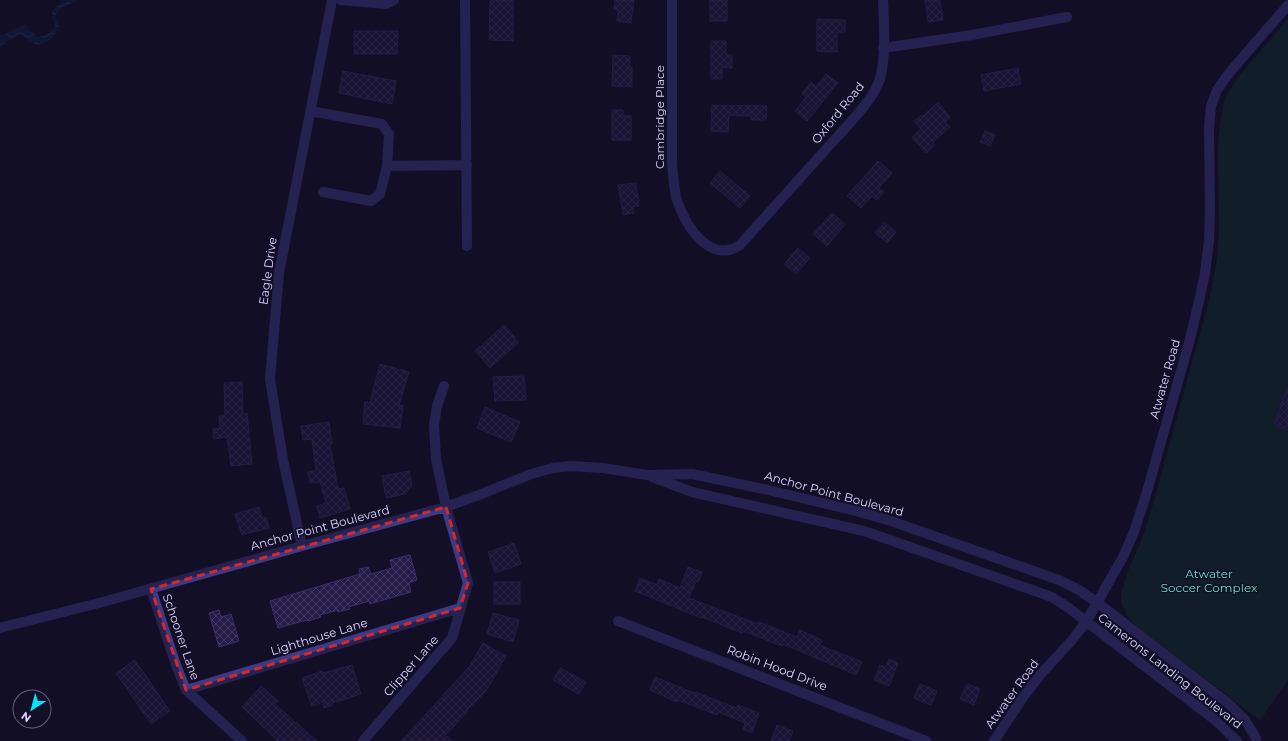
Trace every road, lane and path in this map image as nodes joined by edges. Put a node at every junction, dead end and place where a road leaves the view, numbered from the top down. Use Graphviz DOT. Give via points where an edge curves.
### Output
graph roads {
  1 [pos="332,0"];
  2 [pos="341,0"];
  3 [pos="394,0"];
  4 [pos="465,0"];
  5 [pos="672,0"];
  6 [pos="883,0"];
  7 [pos="1288,5"];
  8 [pos="1067,17"];
  9 [pos="883,48"];
  10 [pos="310,111"];
  11 [pos="467,165"];
  12 [pos="387,166"];
  13 [pos="323,192"];
  14 [pos="692,229"];
  15 [pos="467,246"];
  16 [pos="444,386"];
  17 [pos="647,475"];
  18 [pos="446,507"];
  19 [pos="302,546"];
  20 [pos="151,589"];
  21 [pos="1098,602"];
  22 [pos="460,608"];
  23 [pos="618,621"];
  24 [pos="1086,622"];
  25 [pos="0,628"];
  26 [pos="186,690"];
  27 [pos="242,741"];
  28 [pos="363,741"];
  29 [pos="926,741"];
  30 [pos="994,741"];
  31 [pos="1237,741"];
  32 [pos="1256,741"];
  1 -- 10 [label="street, Eagle Drive"];
  2 -- 3 [label="street" via="386,4"];
  4 -- 11 [label="street"];
  5 -- 14 [label="street, Cambridge Place" via="672,164 677,198"];
  6 -- 9 [label="street, Oxford Road"];
  7 -- 21 [label="street, Atwater Road" via="1230,72 1217,90 1211,106 1209,242 1200,297 1134,532"];
  8 -- 9 [label="street"];
  9 -- 14 [label="street, Oxford Road" via="880,80 874,92 740,245 724,251 715,249 702,242"];
  10 -- 12 [label="street" via="382,124 389,134"];
  10 -- 19 [label="street, Eagle Drive" via="279,273 270,379"];
  11 -- 12 [label="street"];
  11 -- 15 [label="street"];
  12 -- 13 [label="street" via="380,194 371,201"];
  16 -- 18 [label="street, Clipper Lane" via="434,425 436,460"];
  17 -- 18 [label="street, Anchor Point Boulevard" via="571,466 553,468"];
  17 -- 21 [label="street, Anchor Point Boulevard" via="692,474 870,515 1059,580"];
  17 -- 24 [label="street, Anchor Point Boulevard" via="692,492 836,524 890,540 1052,597"];
  18 -- 19 [label="street, Anchor Point Boulevard"];
  18 -- 22 [label="street, Clipper Lane" via="468,582"];
  19 -- 20 [label="street, Anchor Point Boulevard"];
  20 -- 25 [label="street, Anchor Point Boulevard"];
  20 -- 26 [label="street, Schooner Lane"];
  21 -- 24 [label="street, Atwater Road"];
  21 -- 32 [label="street, Camerons Landing Boulevard" via="1230,704 1245,720"];
  22 -- 26 [label="street, Lighthouse Lane"];
  22 -- 28 [label="street, Clipper Lane" via="452,638"];
  23 -- 29 [label="street, Robin Hood Drive"];
  24 -- 30 [label="street, Atwater Road" via="1041,674"];
  24 -- 31 [label="street, Camerons Landing Boulevard" via="1215,720"];
  26 -- 27 [label="street, Schooner Lane"];
}
